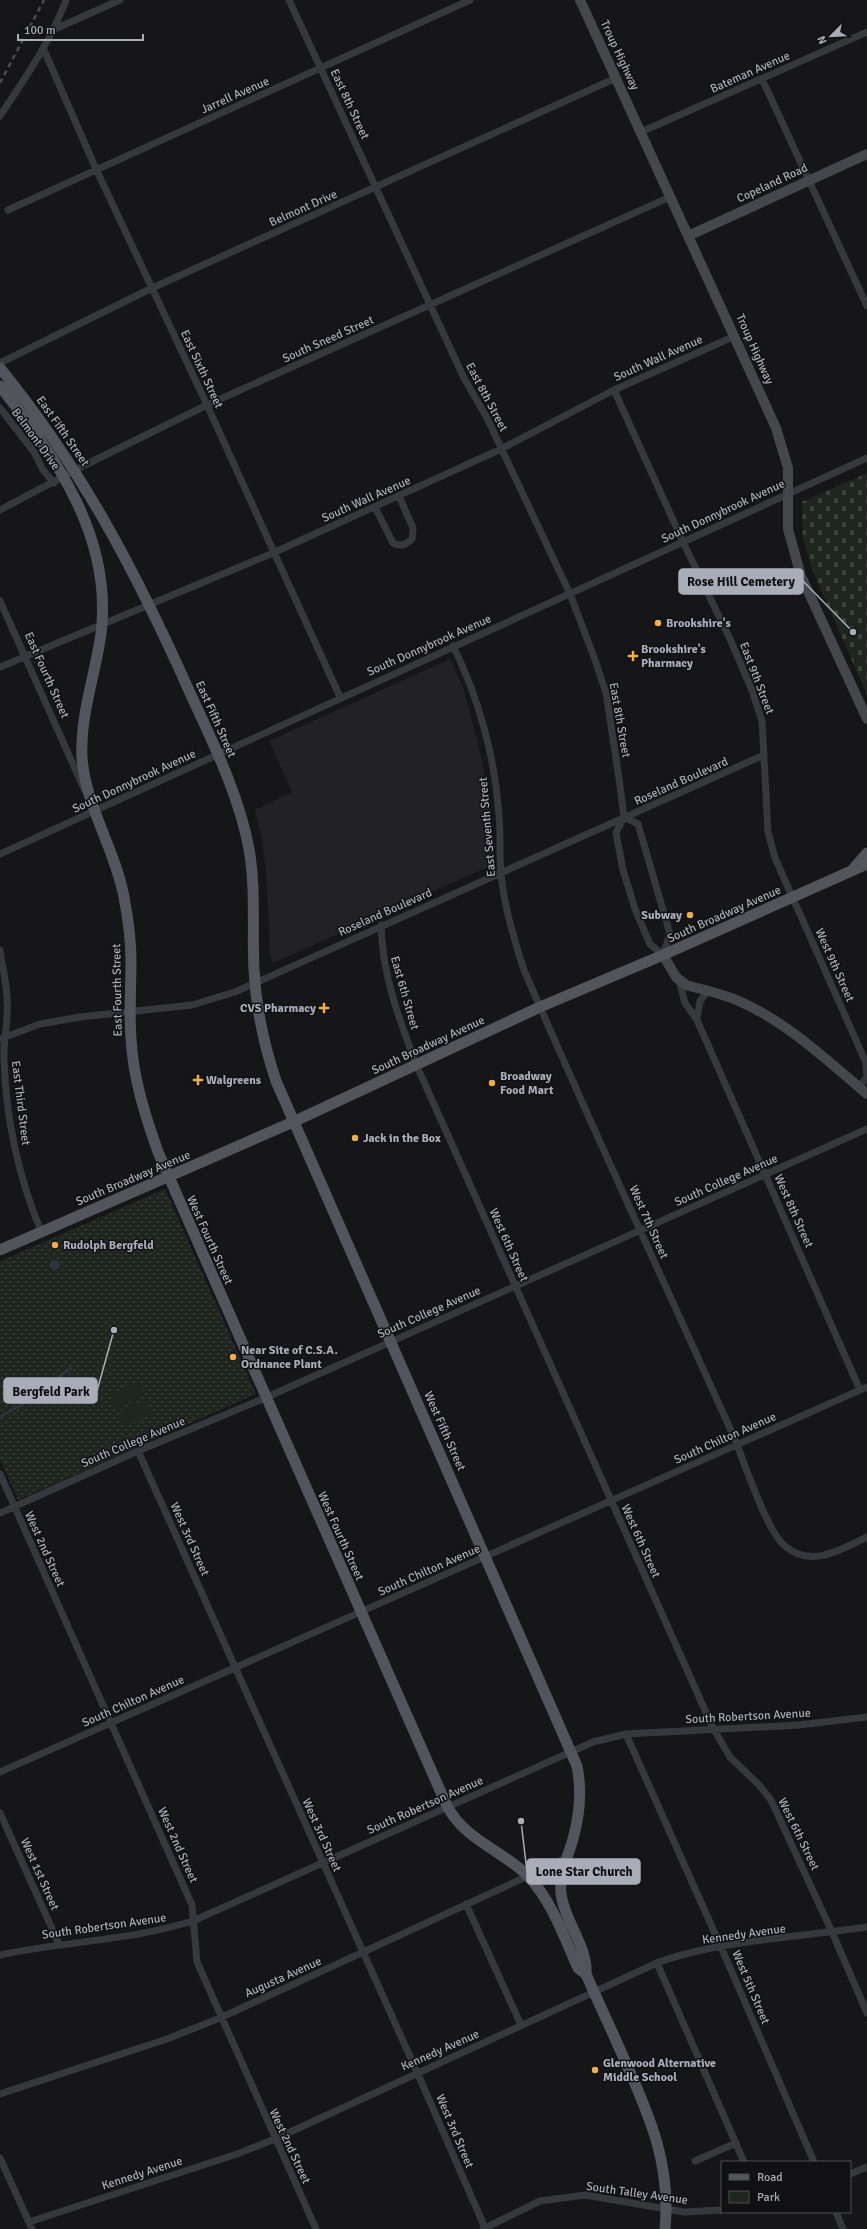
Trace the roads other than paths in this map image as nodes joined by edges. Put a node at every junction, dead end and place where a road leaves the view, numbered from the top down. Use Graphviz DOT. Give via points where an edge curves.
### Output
graph roads {
  1 [pos="66,0"];
  2 [pos="120,0"];
  3 [pos="289,0"];
  4 [pos="470,0"];
  5 [pos="580,0"];
  6 [pos="55,29"];
  7 [pos="867,32"];
  8 [pos="44,50"];
  9 [pos="321,68"];
  10 [pos="616,78"];
  11 [pos="762,79"];
  12 [pos="0,116"];
  13 [pos="641,132"];
  14 [pos="867,154"];
  15 [pos="96,169"];
  16 [pos="809,180"];
  17 [pos="377,187"];
  18 [pos="670,197"];
  19 [pos="8,210"];
  20 [pos="688,236"];
  21 [pos="152,288"];
  22 [pos="431,306"];
  23 [pos="867,306"];
  24 [pos="735,336"];
  25 [pos="0,363"];
  26 [pos="0,368"];
  27 [pos="0,386"];
  28 [pos="614,390"];
  29 [pos="207,405"];
  30 [pos="0,408"];
  31 [pos="501,449"];
  32 [pos="867,458"];
  33 [pos="75,470"];
  34 [pos="64,476"];
  35 [pos="54,483"];
  36 [pos="788,493"];
  37 [pos="399,496"];
  38 [pos="375,507"];
  39 [pos="0,510"];
  40 [pos="683,542"];
  41 [pos="273,553"];
  42 [pos="570,594"];
  43 [pos="0,601"];
  44 [pos="150,605"];
  45 [pos="102,625"];
  46 [pos="453,646"];
  47 [pos="24,656"];
  48 [pos="0,667"];
  49 [pos="340,697"];
  50 [pos="867,719"];
  51 [pos="218,754"];
  52 [pos="764,756"];
  53 [pos="94,807"];
  54 [pos="624,817"];
  55 [pos="867,853"];
  56 [pos="0,854"];
  57 [pos="867,864"];
  58 [pos="850,872"];
  59 [pos="501,873"];
  60 [pos="793,898"];
  61 [pos="381,925"];
  62 [pos="0,950"];
  63 [pos="663,955"];
  64 [pos="679,980"];
  65 [pos="255,983"];
  66 [pos="708,991"];
  67 [pos="540,1007"];
  68 [pos="130,1012"];
  69 [pos="697,1020"];
  70 [pos="2,1038"];
  71 [pos="416,1064"];
  72 [pos="866,1064"];
  73 [pos="863,1090"];
  74 [pos="293,1122"];
  75 [pos="867,1129"];
  76 [pos="766,1174"];
  77 [pos="168,1177"];
  78 [pos="640,1230"];
  79 [pos="41,1231"];
  80 [pos="0,1250"];
  81 [pos="515,1285"];
  82 [pos="391,1342"];
  83 [pos="864,1388"];
  84 [pos="265,1398"];
  85 [pos="738,1445"];
  86 [pos="138,1451"];
  87 [pos="0,1474"];
  88 [pos="611,1500"];
  89 [pos="14,1507"];
  90 [pos="0,1513"];
  91 [pos="867,1537"];
  92 [pos="486,1557"];
  93 [pos="361,1613"];
  94 [pos="236,1668"];
  95 [pos="867,1717"];
  96 [pos="112,1723"];
  97 [pos="713,1728"];
  98 [pos="626,1734"];
  99 [pos="572,1751"];
  100 [pos="0,1772"];
  101 [pos="447,1806"];
  102 [pos="0,1813"];
  103 [pos="567,1858"];
  104 [pos="323,1864"];
  105 [pos="528,1876"];
  106 [pos="466,1904"];
  107 [pos="195,1920"];
  108 [pos="867,1928"];
  109 [pos="832,1932"];
  110 [pos="59,1944"];
  111 [pos="721,1947"];
  112 [pos="362,1953"];
  113 [pos="0,1955"];
  114 [pos="657,1963"];
  115 [pos="586,1974"];
  116 [pos="594,1992"];
  117 [pos="867,2013"];
  118 [pos="220,2018"];
  119 [pos="521,2025"];
  120 [pos="417,2072"];
  121 [pos="0,2094"];
  122 [pos="275,2139"];
  123 [pos="736,2143"];
  124 [pos="0,2158"];
  125 [pos="695,2161"];
  126 [pos="744,2161"];
  127 [pos="814,2161"];
  128 [pos="867,2167"];
  129 [pos="851,2174"];
  130 [pos="666,2209"];
  131 [pos="721,2210"];
  132 [pos="836,2213"];
  133 [pos="30,2226"];
  134 [pos="316,2229"];
  135 [pos="484,2229"];
  136 [pos="665,2229"];
  137 [pos="844,2229"];
  1 -- 6 [label="street"];
  2 -- 6 [label="street"];
  3 -- 9 [label="street, East 8th Street"];
  4 -- 9 [label="street, Jarrell Avenue"];
  5 -- 10 [label="main road, Troup Highway"];
  6 -- 8 [label="street"];
  7 -- 11 [label="street, Bateman Avenue"];
  8 -- 12 [label="street"];
  8 -- 15 [label="street, East Sixth Street"];
  9 -- 15 [label="street, Jarrell Avenue"];
  9 -- 17 [label="street, East 8th Street"];
  10 -- 13 [label="main road, Troup Highway"];
  10 -- 17 [label="street, Belmont Drive"];
  11 -- 13 [label="street, Bateman Avenue"];
  11 -- 16 [label="street"];
  13 -- 18 [label="main road, Troup Highway"];
  14 -- 16 [label="main road, Copeland Road"];
  15 -- 19 [label="street, Jarrell Avenue"];
  15 -- 21 [label="street, East Sixth Street"];
  16 -- 20 [label="main road, Copeland Road"];
  16 -- 23 [label="street"];
  17 -- 21 [label="street, Belmont Drive"];
  17 -- 22 [label="street, East 8th Street"];
  18 -- 20 [label="main road, Troup Highway"];
  18 -- 22 [label="street, South Sneed Street"];
  20 -- 24 [label="main road, Troup Highway"];
  21 -- 25 [label="street, Belmont Drive"];
  21 -- 29 [label="street, East Sixth Street"];
  22 -- 29 [label="street, South Sneed Street"];
  22 -- 31 [label="street, East 8th Street" via="464,378"];
  24 -- 28 [label="street, South Wall Avenue"];
  24 -- 36 [label="main road, Troup Highway" via="778,435 788,468"];
  26 -- 33 [label="main road, East Fifth Street" via="49,431"];
  27 -- 34 [label="main road, East Fifth Street"];
  28 -- 31 [label="street, South Wall Avenue"];
  28 -- 40 [label="street, East 9th Street"];
  29 -- 33 [label="street, South Sneed Street"];
  29 -- 41 [label="street, East Sixth Street"];
  30 -- 35 [label="street, Belmont Drive"];
  31 -- 37 [label="street, South Wall Avenue"];
  31 -- 42 [label="street, East 8th Street"];
  32 -- 36 [label="street, South Donnybrook Avenue"];
  33 -- 34 [label="street, South Sneed Street"];
  33 -- 44 [label="main road, East Fifth Street"];
  34 -- 35 [label="street, South Sneed Street"];
  34 -- 45 [label="main road, East Fifth Street" via="85,516 96,552"];
  35 -- 39 [label="street, South Sneed Street"];
  36 -- 40 [label="street, South Donnybrook Avenue"];
  36 -- 50 [label="main road, Troup Highway" via="788,529 801,576"];
  37 -- 38 [label="street, South Wall Avenue"];
  37 -- 38 [label="street" via="413,528 412,539 406,544 399,546 393,543"];
  38 -- 41 [label="street, South Wall Avenue"];
  40 -- 42 [label="street, South Donnybrook Avenue"];
  40 -- 52 [label="street, East 9th Street" via="751,688 762,721"];
  41 -- 44 [label="street, South Wall Avenue"];
  41 -- 49 [label="street, East Sixth Street"];
  42 -- 46 [label="street, South Donnybrook Avenue"];
  42 -- 54 [label="street, East 8th Street" via="606,693"];
  43 -- 47 [label="street, East Fourth Street"];
  44 -- 45 [label="street, South Wall Avenue"];
  44 -- 51 [label="main road, East Fifth Street"];
  45 -- 47 [label="street, South Wall Avenue"];
  45 -- 53 [label="main road, East Fourth Street" via="82,737 83,761"];
  46 -- 49 [label="street, South Donnybrook Avenue"];
  46 -- 59 [label="street, East Seventh Street" via="474,696 492,763 499,815"];
  47 -- 48 [label="street, South Wall Avenue"];
  47 -- 53 [label="street, East Fourth Street"];
  49 -- 51 [label="street, South Donnybrook Avenue"];
  51 -- 53 [label="street, South Donnybrook Avenue"];
  51 -- 65 [label="main road, East Fifth Street" via="237,804 249,850 255,901"];
  52 -- 54 [label="street, Roseland Boulevard"];
  52 -- 60 [label="street, East 9th Street" via="768,832 775,858"];
  53 -- 56 [label="street, South Donnybrook Avenue"];
  53 -- 68 [label="main road, East Fourth Street" via="119,876 125,906 131,962"];
  54 -- 59 [label="street, Roseland Boulevard"];
  54 -- 63 [label="street" via="616,833 623,870 650,944"];
  54 -- 63 [label="street" via="638,824 670,934"];
  55 -- 58 [label="main road"];
  57 -- 58 [label="main road, South Broadway Avenue"];
  58 -- 60 [label="main road, South Broadway Avenue"];
  59 -- 61 [label="street, Roseland Boulevard"];
  59 -- 67 [label="street, East Seventh Street" via="512,934"];
  60 -- 63 [label="main road, South Broadway Avenue"];
  60 -- 72 [label="street, West 9th Street"];
  61 -- 65 [label="street, Roseland Boulevard"];
  61 -- 71 [label="street, East 6th Street" via="382,949 392,996"];
  62 -- 70 [label="street, East Third Street" via="8,1013"];
  63 -- 64 [label="main road"];
  63 -- 67 [label="main road, South Broadway Avenue"];
  64 -- 66 [label="main road" via="686,985"];
  64 -- 69 [label="street, West 8th Street" via="686,1003"];
  65 -- 68 [label="street, Roseland Boulevard" via="192,1005"];
  65 -- 74 [label="main road, East Fifth Street" via="268,1060"];
  66 -- 69 [label="street" via="697,1008"];
  66 -- 73 [label="main road" via="742,1002 776,1022 808,1044"];
  67 -- 71 [label="main road, South Broadway Avenue"];
  67 -- 78 [label="street, West 7th Street"];
  68 -- 70 [label="street, Roseland Boulevard" via="40,1024"];
  68 -- 77 [label="main road, East Fourth Street" via="132,1051 139,1091"];
  69 -- 76 [label="street, West 8th Street"];
  70 -- 79 [label="street, East Third Street" via="14,1144 27,1197"];
  71 -- 74 [label="main road, South Broadway Avenue"];
  71 -- 81 [label="street, West 6th Street"];
  72 -- 73 [label="street, West 9th Street"];
  74 -- 77 [label="main road, South Broadway Avenue"];
  74 -- 82 [label="main road, West Fifth Street"];
  75 -- 76 [label="street, South College Avenue"];
  76 -- 78 [label="street, South College Avenue"];
  76 -- 83 [label="street, West 8th Street"];
  77 -- 79 [label="main road, South Broadway Avenue"];
  77 -- 84 [label="main road, West Fourth Street"];
  78 -- 81 [label="street, South College Avenue"];
  78 -- 85 [label="street, West 7th Street"];
  79 -- 80 [label="main road, South Broadway Avenue"];
  81 -- 82 [label="street, South College Avenue"];
  81 -- 88 [label="street, West 6th Street"];
  82 -- 84 [label="street, South College Avenue"];
  82 -- 92 [label="main road, West Fifth Street"];
  83 -- 85 [label="street, South Chilton Avenue"];
  84 -- 86 [label="street, South College Avenue"];
  84 -- 93 [label="main road, West Fourth Street"];
  85 -- 88 [label="street, South Chilton Avenue"];
  85 -- 91 [label="street, West 7th Street" via="772,1529 786,1548 796,1554 820,1557"];
  86 -- 89 [label="street, South College Avenue"];
  86 -- 94 [label="street, West 3rd Street"];
  87 -- 89 [label="street, West 2nd Street"];
  88 -- 92 [label="street, South Chilton Avenue"];
  88 -- 97 [label="street, West 6th Street"];
  89 -- 90 [label="street, South College Avenue"];
  89 -- 96 [label="street, West 2nd Street"];
  92 -- 93 [label="street, South Chilton Avenue"];
  92 -- 99 [label="main road, West Fifth Street"];
  93 -- 94 [label="street, South Chilton Avenue"];
  93 -- 101 [label="main road, West Fourth Street"];
  94 -- 96 [label="street, South Chilton Avenue"];
  94 -- 104 [label="street, West 3rd Street"];
  95 -- 97 [label="street, South Robertson Avenue" via="799,1725"];
  96 -- 100 [label="street, South Chilton Avenue"];
  96 -- 107 [label="street, West 2nd Street" via="192,1905"];
  97 -- 98 [label="street, South Robertson Avenue"];
  97 -- 109 [label="street, West 6th Street" via="730,1756 771,1800"];
  98 -- 99 [label="street, South Robertson Avenue" via="593,1742"];
  98 -- 111 [label="street, West 5th Street"];
  99 -- 101 [label="street, South Robertson Avenue"];
  99 -- 103 [label="main road, West Fifth Street" via="579,1776 581,1800"];
  101 -- 104 [label="street, South Robertson Avenue"];
  101 -- 105 [label="main road, West Fourth Street" via="470,1834"];
  102 -- 110 [label="street, West 1st Street"];
  103 -- 105 [label="street, Augusta Avenue"];
  103 -- 115 [label="main road, West Fifth Street" via="561,1883 562,1899 566,1917 587,1963"];
  104 -- 107 [label="street, South Robertson Avenue"];
  104 -- 112 [label="street, West 3rd Street"];
  105 -- 106 [label="street, Augusta Avenue"];
  105 -- 115 [label="main road, West Fourth Street" via="546,1900 578,1968"];
  106 -- 112 [label="street, Augusta Avenue"];
  106 -- 119 [label="street"];
  107 -- 110 [label="street, South Robertson Avenue" via="153,1931"];
  107 -- 118 [label="street, West 2nd Street" via="197,1962"];
  108 -- 109 [label="street, Kennedy Avenue"];
  109 -- 111 [label="street, Kennedy Avenue"];
  109 -- 117 [label="street, West 6th Street"];
  110 -- 113 [label="street, South Robertson Avenue"];
  111 -- 114 [label="street, Kennedy Avenue" via="679,1955"];
  111 -- 127 [label="street, West 5th Street"];
  112 -- 118 [label="street, Augusta Avenue"];
  112 -- 120 [label="street, West 3rd Street"];
  114 -- 116 [label="street, Kennedy Avenue"];
  114 -- 123 [label="street"];
  115 -- 116 [label="main road"];
  116 -- 119 [label="street, Kennedy Avenue"];
  116 -- 130 [label="main road" via="654,2128 664,2170"];
  118 -- 121 [label="street, Augusta Avenue" via="166,2039"];
  118 -- 122 [label="street, West 2nd Street"];
  119 -- 120 [label="street, Kennedy Avenue"];
  120 -- 122 [label="street, Kennedy Avenue"];
  120 -- 135 [label="street, West 3rd Street"];
  122 -- 133 [label="street, Kennedy Avenue"];
  122 -- 134 [label="street, West 2nd Street"];
  123 -- 125 [label="street"];
  123 -- 126 [label="street"];
  124 -- 133 [label="street"];
  128 -- 129 [label="street"];
  130 -- 131 [label="street, South Talley Avenue" via="691,2212"];
  130 -- 135 [label="street, South Talley Avenue" via="585,2195 540,2202"];
  130 -- 136 [label="main road"];
  132 -- 137 [label="street"];
}
